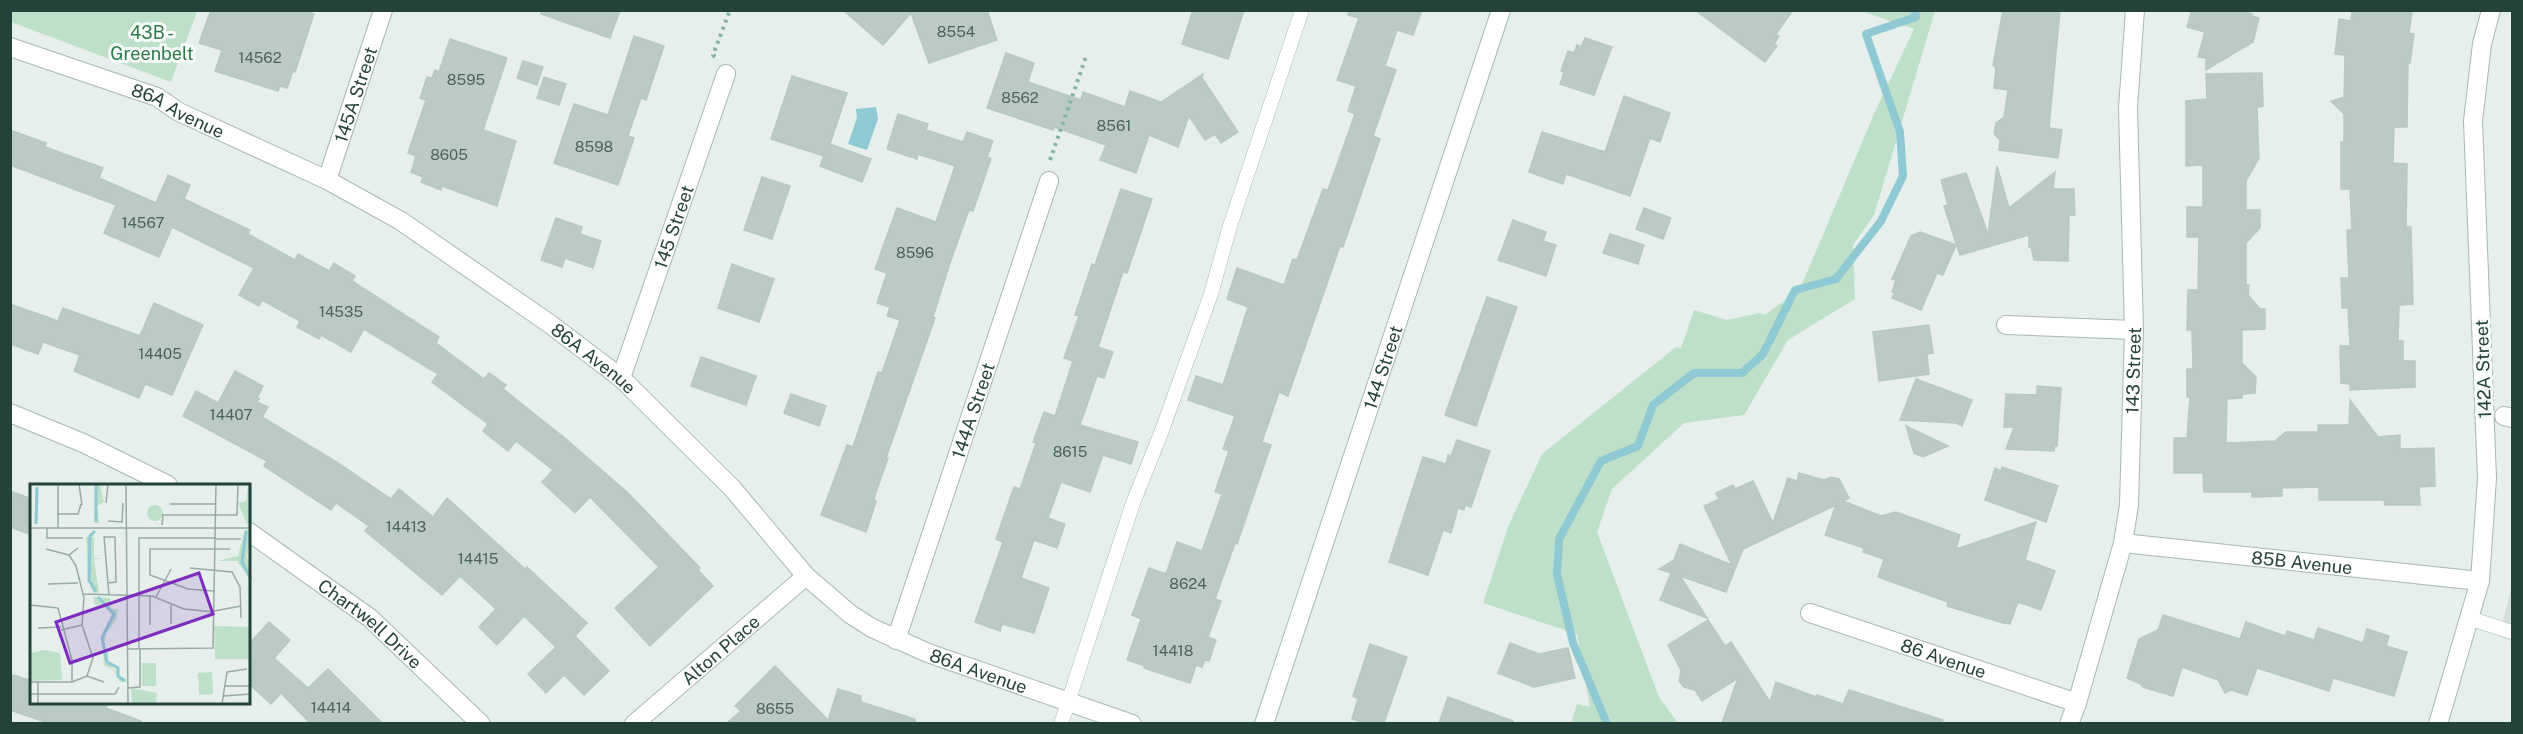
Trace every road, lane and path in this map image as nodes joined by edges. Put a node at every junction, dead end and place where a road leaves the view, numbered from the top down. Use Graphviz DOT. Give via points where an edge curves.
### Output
graph roads {
  1 [pos="383,10"];
  2 [pos="730,10"];
  3 [pos="1302,10"];
  4 [pos="1501,10"];
  5 [pos="2135,10"];
  6 [pos="2491,10"];
  7 [pos="10,47"];
  8 [pos="1087,54"];
  9 [pos="726,75"];
  10 [pos="1050,161"];
  11 [pos="327,180"];
  12 [pos="1049,181"];
  13 [pos="2006,325"];
  14 [pos="2134,330"];
  15 [pos="621,378"];
  16 [pos="10,413"];
  17 [pos="166,484"];
  18 [pos="250,533"];
  19 [pos="2123,543"];
  20 [pos="806,576"];
  21 [pos="2480,581"];
  22 [pos="1810,613"];
  23 [pos="2469,618"];
  24 [pos="2512,632"];
  25 [pos="896,640"];
  26 [pos="1068,702"];
  27 [pos="2077,703"];
  28 [pos="481,723"];
  29 [pos="634,723"];
  30 [pos="1061,723"];
  31 [pos="1132,723"];
  32 [pos="1264,723"];
  33 [pos="2069,723"];
  34 [pos="2438,723"];
  1 -- 11 [label="street, 145A Street"];
  2 -- 9 [label="path" via="713,54"];
  3 -- 26 [label="lane" via="1210,294 1133,503"];
  4 -- 32 [label="street, 144 Street"];
  5 -- 14 [label="street, 143 Street" via="2128,108"];
  6 -- 21 [label="street, 142A Street" via="2482,45 2473,121 2487,478"];
  7 -- 11 [label="street, 86A Avenue" via="157,97 179,112"];
  8 -- 10 [label="path"];
  9 -- 15 [label="street, 145 Street"];
  11 -- 15 [label="street, 86A Avenue" via="438,245"];
  12 -- 25 [label="street, 144A Street"];
  13 -- 14 [label="street"];
  14 -- 19 [label="street, 143 Street" via="2132,469"];
  15 -- 20 [label="street, 86A Avenue" via="732,488"];
  16 -- 17 [label="street"];
  18 -- 28 [label="street, Chartwell Drive" via="370,618"];
  19 -- 21 [label="street, 85B Avenue"];
  19 -- 27 [label="street, 143 Street"];
  20 -- 25 [label="street, 86A Avenue" via="850,614"];
  20 -- 29 [label="street, Alton Place"];
  21 -- 23 [label="street, 142A Street"];
  22 -- 27 [label="street, 86 Avenue"];
  23 -- 24 [label="lane"];
  23 -- 34 [label="street, 142A Street"];
  25 -- 26 [label="street, 86A Avenue"];
  26 -- 30 [label="lane"];
  26 -- 31 [label="street, 86A Avenue"];
  27 -- 33 [label="street, 143 Street"];
}
